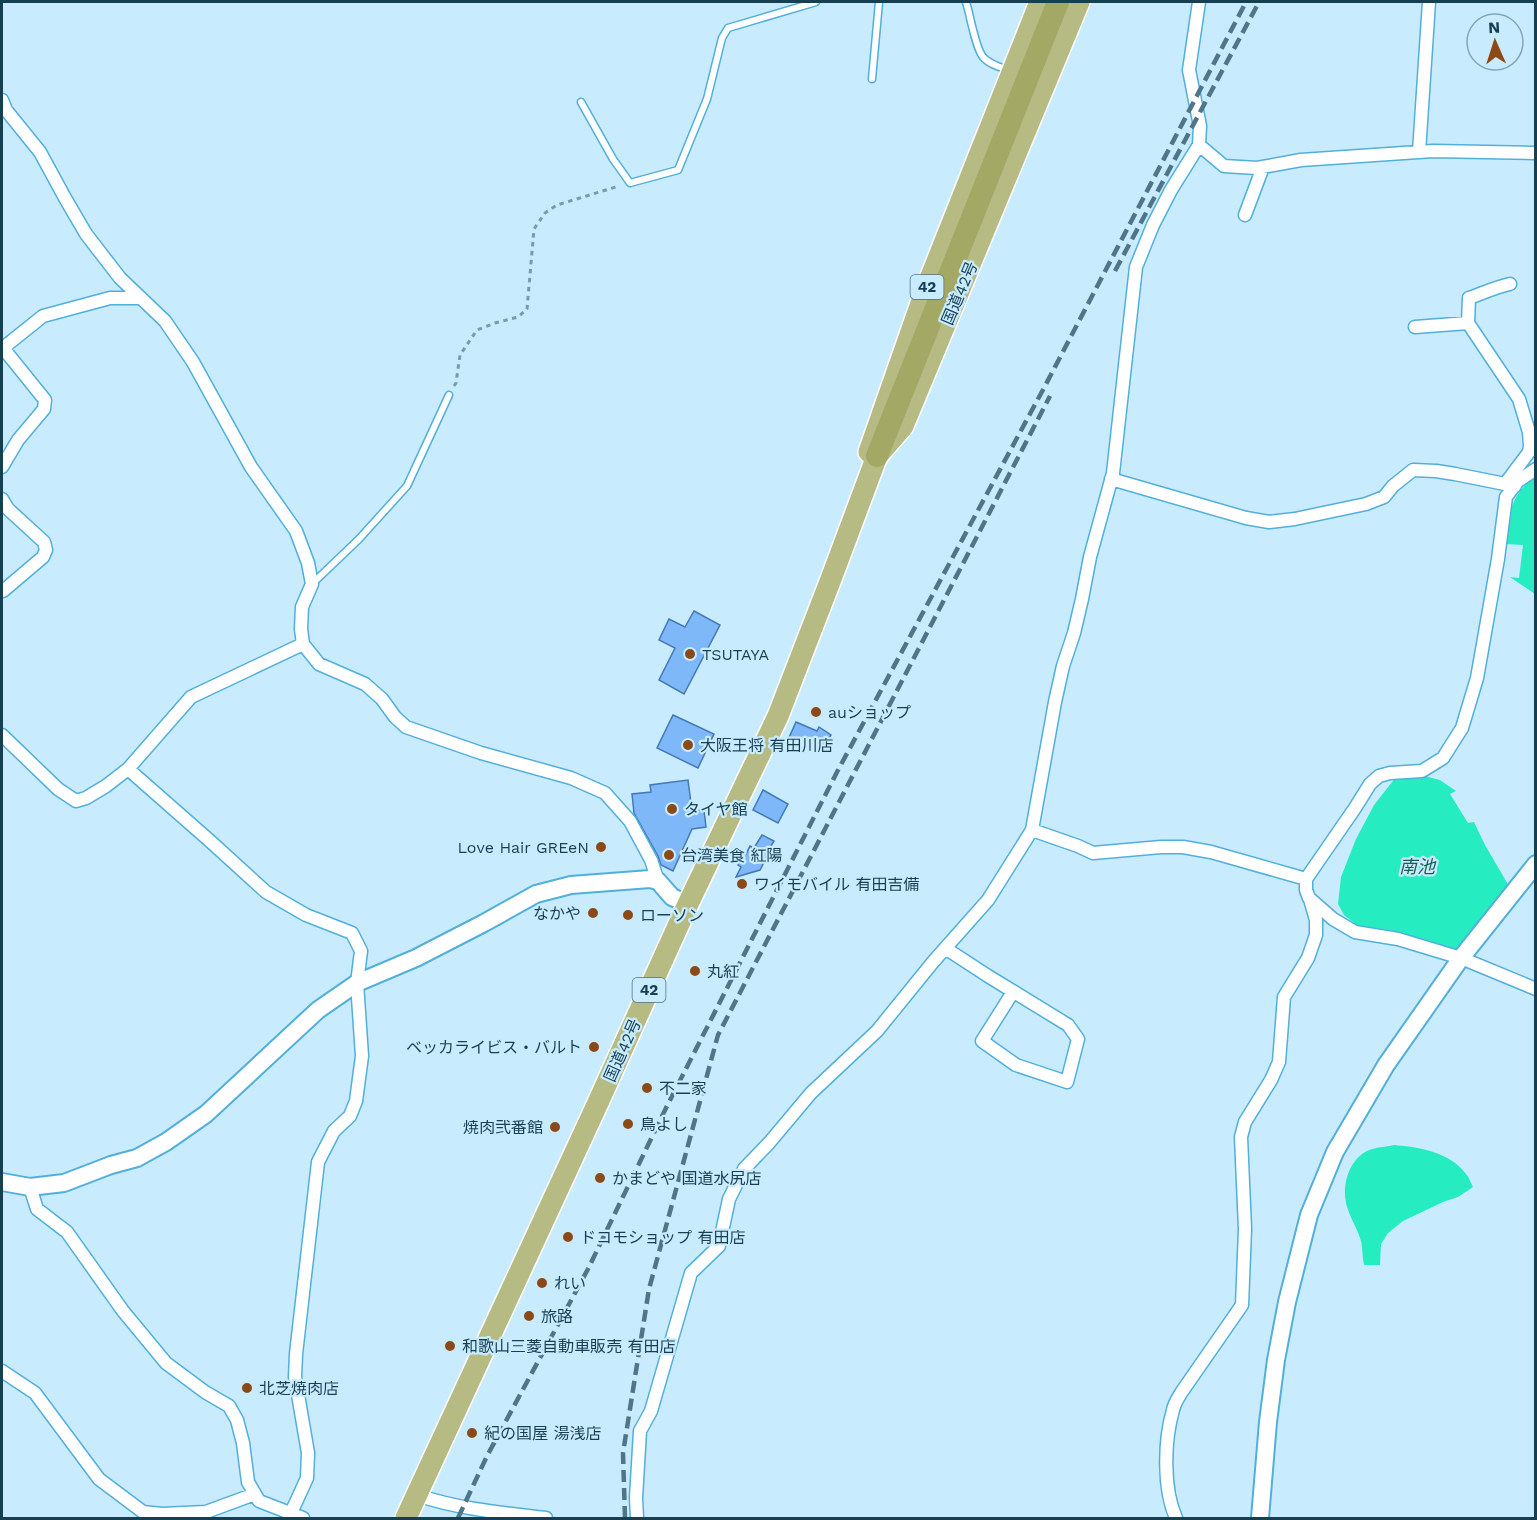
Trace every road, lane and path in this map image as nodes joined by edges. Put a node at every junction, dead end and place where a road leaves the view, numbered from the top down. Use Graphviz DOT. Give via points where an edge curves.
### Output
graph roads {
  1 [pos="816,2"];
  2 [pos="879,2"];
  3 [pos="966,2"];
  4 [pos="1040,2"];
  5 [pos="1058,2"];
  6 [pos="1079,2"];
  7 [pos="1198,2"];
  8 [pos="1429,2"];
  9 [pos="1021,70"];
  10 [pos="872,79"];
  11 [pos="581,102"];
  12 [pos="3,107"];
  13 [pos="1199,145"];
  14 [pos="1419,152"];
  15 [pos="1536,153"];
  16 [pos="1263,167"];
  17 [pos="630,183"];
  18 [pos="1245,215"];
  19 [pos="1510,284"];
  20 [pos="141,298"];
  21 [pos="1468,323"];
  22 [pos="1415,327"];
  23 [pos="449,396"];
  24 [pos="877,456"];
  25 [pos="2,467"];
  26 [pos="1536,469"];
  27 [pos="1111,479"];
  28 [pos="1510,485"];
  29 [pos="2,499"];
  30 [pos="831,579"];
  31 [pos="312,584"];
  32 [pos="3,591"];
  33 [pos="303,644"];
  34 [pos="2,735"];
  35 [pos="128,769"];
  36 [pos="1032,830"];
  37 [pos="1536,864"];
  38 [pos="1305,879"];
  39 [pos="658,881"];
  40 [pos="1309,898"];
  41 [pos="688,904"];
  42 [pos="945,948"];
  43 [pos="1461,958"];
  44 [pos="357,983"];
  45 [pos="1536,989"];
  46 [pos="1013,992"];
  47 [pos="2,1182"];
  48 [pos="30,1187"];
  49 [pos="2,1371"];
  50 [pos="255,1494"];
  51 [pos="417,1495"];
  52 [pos="297,1516"];
  53 [pos="406,1518"];
  54 [pos="540,1518"];
  55 [pos="638,1518"];
  56 [pos="1176,1518"];
  57 [pos="1260,1518"];
  1 -- 17 [label="lane" via="728,28 707,99 678,170"];
  2 -- 10 [label="lane"];
  3 -- 9 [label="lane" via="982,56 994,65"];
  4 -- 9 [label="highway, 国道42号 / 42"];
  5 -- 9 [label="highway"];
  6 -- 24 [label="highway, 国道42号 / 42" via="903,426"];
  7 -- 13 [label="street" via="1189,70 1200,126"];
  8 -- 14 [label="street"];
  9 -- 24 [label="highway"];
  9 -- 30 [label="highway, 国道42号 / 42" via="926,289 878,422"];
  11 -- 17 [label="lane"];
  12 -- 20 [label="street" via="40,152 86,234 120,279"];
  13 -- 16 [label="street" via="1224,166"];
  13 -- 27 [label="street" via="1171,190 1136,267"];
  14 -- 15 [label="street"];
  14 -- 16 [label="street" via="1300,160"];
  16 -- 18 [label="street"];
  17 -- 23 [label="path" via="557,205 545,213 534,229 527,309 518,317 477,330 460,355 456,383"];
  19 -- 21 [label="street" via="1469,298"];
  20 -- 25 [label="street" via="110,298 43,316 3,348 45,400 44,409"];
  20 -- 31 [label="street" via="165,321 194,362 251,467 296,531"];
  21 -- 22 [label="street"];
  21 -- 28 [label="street" via="1519,399 1529,432 1529,452"];
  23 -- 31 [label="lane" via="407,486"];
  24 -- 30 [label="highway, 国道42号 / 42"];
  26 -- 28 [label="street"];
  27 -- 28 [label="street" via="1269,522 1366,504 1384,497 1413,471 1436,471"];
  27 -- 36 [label="street" via="1054,702"];
  28 -- 38 [label="street" via="1478,678 1462,728 1443,758 1422,771 1390,773 1370,784"];
  29 -- 32 [label="street" via="44,543 46,550"];
  30 -- 41 [label="highway, 国道42号 / 42" via="778,716"];
  31 -- 33 [label="street" via="302,607"];
  33 -- 35 [label="street" via="191,697"];
  33 -- 39 [label="street" via="319,664 365,684 406,727 571,778 604,793 630,821"];
  34 -- 35 [label="street" via="58,789 76,801"];
  35 -- 44 [label="street" via="266,892 306,915 352,933 361,951"];
  36 -- 38 [label="street" via="1094,854 1183,847"];
  36 -- 42 [label="street" via="988,900"];
  37 -- 43 [label="street"];
  38 -- 40 [label="street"];
  39 -- 41 [label="street" via="672,897"];
  39 -- 44 [label="street" via="571,885 536,894 416,958"];
  40 -- 43 [label="street" via="1355,932 1398,939"];
  40 -- 56 [label="street" via="1316,935 1308,958 1284,997 1279,1062 1245,1122 1241,1137 1245,1229 1242,1305 1173,1408 1167,1466 1170,1506"];
  41 -- 51 [label="highway, 国道42号 / 42"];
  42 -- 46 [label="street"];
  42 -- 55 [label="street" via="877,1031 811,1093 744,1168 729,1199 718,1246 692,1273 651,1410 640,1431"];
  43 -- 45 [label="street"];
  43 -- 57 [label="street" via="1386,1065 1335,1152 1309,1215 1276,1360"];
  44 -- 48 [label="street" via="318,1010 206,1114 165,1142 137,1158 64,1183"];
  44 -- 52 [label="street" via="362,1056 356,1101 318,1161 314,1189 296,1354 295,1377 308,1453 307,1478"];
  46 -- 46 [label="street" via="1068,1025 1078,1039 1067,1082 1016,1065 982,1041"];
  47 -- 48 [label="street"];
  48 -- 50 [label="street" via="37,1209 67,1232 166,1364 229,1406 237,1420 248,1482"];
  49 -- 50 [label="street" via="35,1393 99,1479 143,1512 206,1512"];
  50 -- 52 [label="street" via="259,1501"];
  51 -- 53 [label="highway, 国道42号 / 42"];
  51 -- 54 [label="street" via="477,1510"];
}
